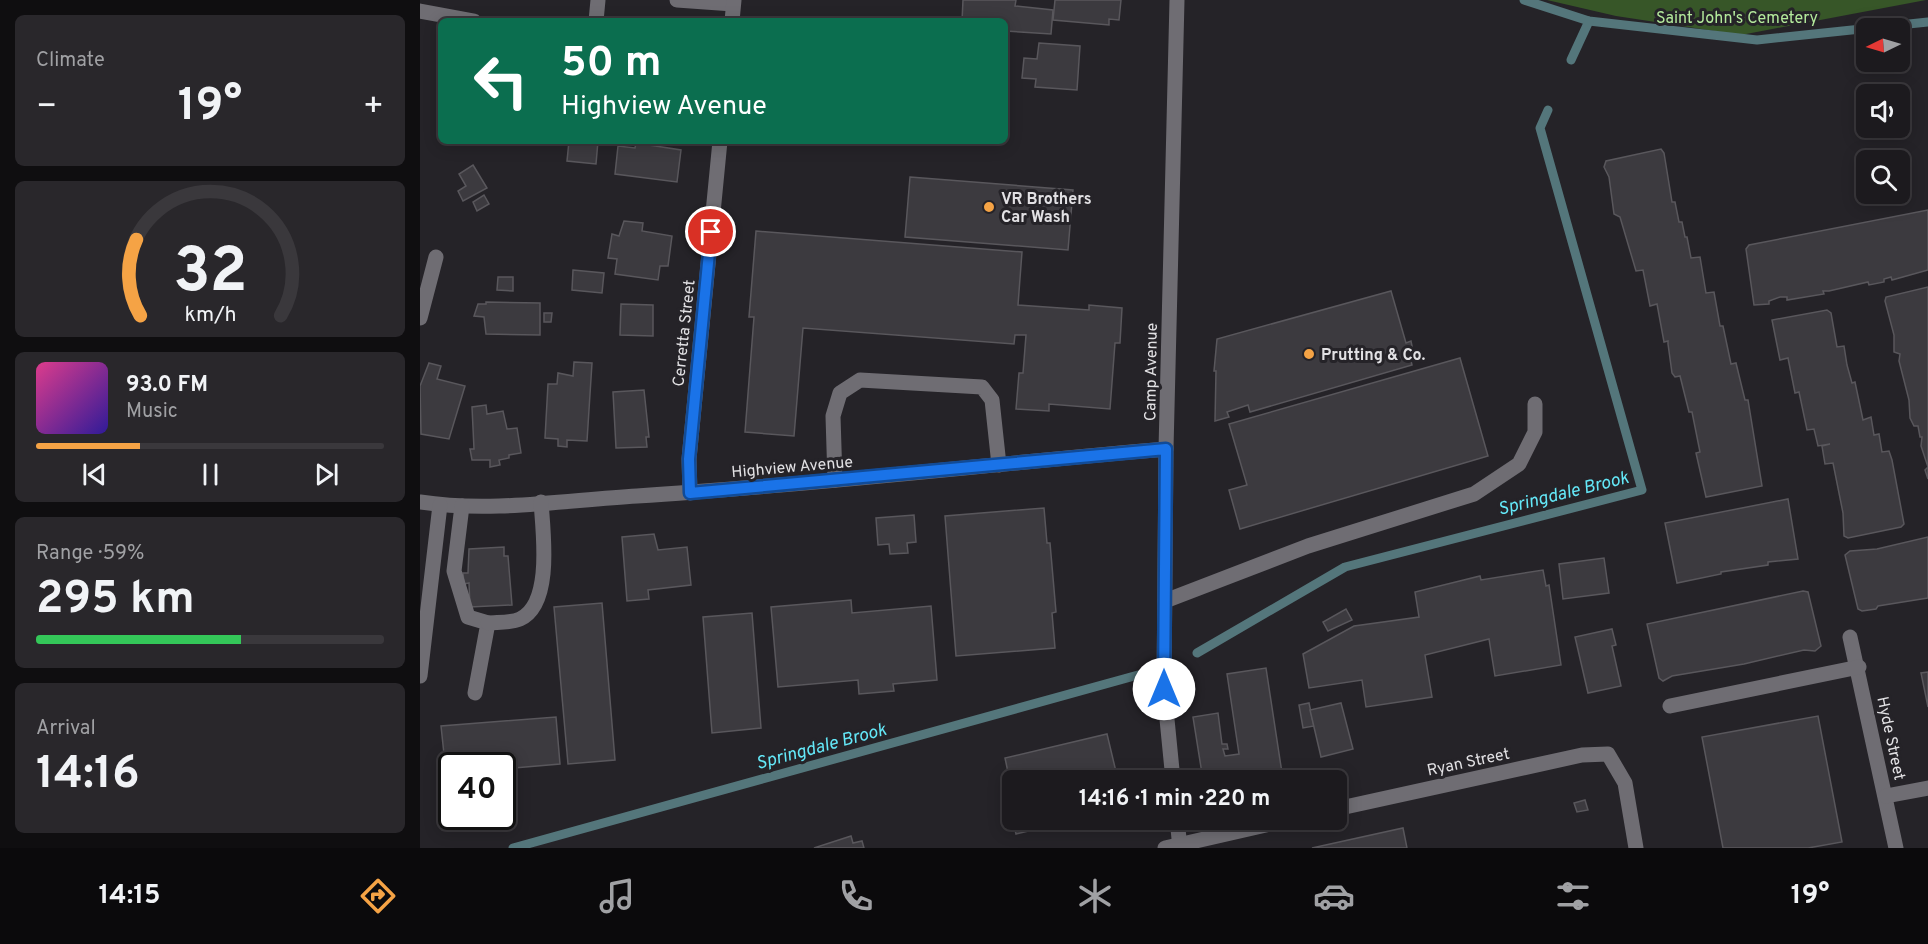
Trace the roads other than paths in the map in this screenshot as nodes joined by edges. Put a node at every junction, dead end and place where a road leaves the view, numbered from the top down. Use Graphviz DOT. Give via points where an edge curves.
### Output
graph roads {
  1 [pos="598,0"];
  2 [pos="677,0"];
  3 [pos="1177,0"];
  4 [pos="734,2"];
  5 [pos="420,11"];
  6 [pos="458,18"];
  7 [pos="596,18"];
  8 [pos="732,18"];
  9 [pos="720,144"];
  10 [pos="436,257"];
  11 [pos="420,318"];
  12 [pos="1535,404"];
  13 [pos="1166,449"];
  14 [pos="999,465"];
  15 [pos="835,480"];
  16 [pos="690,493"];
  17 [pos="420,502"];
  18 [pos="541,502"];
  19 [pos="440,505"];
  20 [pos="462,506"];
  21 [pos="1165,601"];
  22 [pos="488,623"];
  23 [pos="1850,637"];
  24 [pos="1859,668"];
  25 [pos="420,676"];
  26 [pos="475,693"];
  27 [pos="1670,706"];
  28 [pos="1172,770"];
  29 [pos="1928,788"];
  30 [pos="1886,796"];
  31 [pos="1347,807"];
  32 [pos="1176,830"];
  33 [pos="1246,830"];
  34 [pos="1175,847"];
  35 [pos="1636,848"];
  36 [pos="1896,848"];
  1 -- 7 [label="street"];
  2 -- 4 [label="street"];
  3 -- 13 [label="street, Camp Avenue"];
  4 -- 8 [label="street"];
  5 -- 6 [label="street"];
  9 -- 16 [label="street, Cerretta Street" via="689,459"];
  10 -- 11 [label="street"];
  12 -- 21 [label="street" via="1535,432 1519,464 1474,494 1308,546"];
  13 -- 14 [label="street, Highview Avenue"];
  13 -- 21 [label="street, Camp Avenue"];
  14 -- 15 [label="street, Highview Avenue"];
  14 -- 15 [label="street" via="992,400 982,387 860,380 840,393 833,416"];
  15 -- 16 [label="street, Highview Avenue"];
  16 -- 18 [label="street, Highview Avenue"];
  17 -- 19 [label="street, Highview Avenue"];
  18 -- 20 [label="street, Highview Avenue"];
  18 -- 22 [label="street" via="544,558 539,600 520,619"];
  19 -- 20 [label="street, Highview Avenue"];
  19 -- 25 [label="street"];
  20 -- 22 [label="street" via="454,571 468,617"];
  21 -- 28 [label="street, Camp Avenue" via="1164,689"];
  22 -- 26 [label="street"];
  23 -- 24 [label="street, Hyde Street"];
  24 -- 27 [label="street"];
  24 -- 30 [label="street, Hyde Street"];
  29 -- 30 [label="street"];
  30 -- 36 [label="street, Hyde Street"];
  31 -- 35 [label="street, Ryan Street" via="1582,755 1608,754 1625,783"];
  32 -- 34 [label="street"];
  33 -- 34 [label="street"];
}
